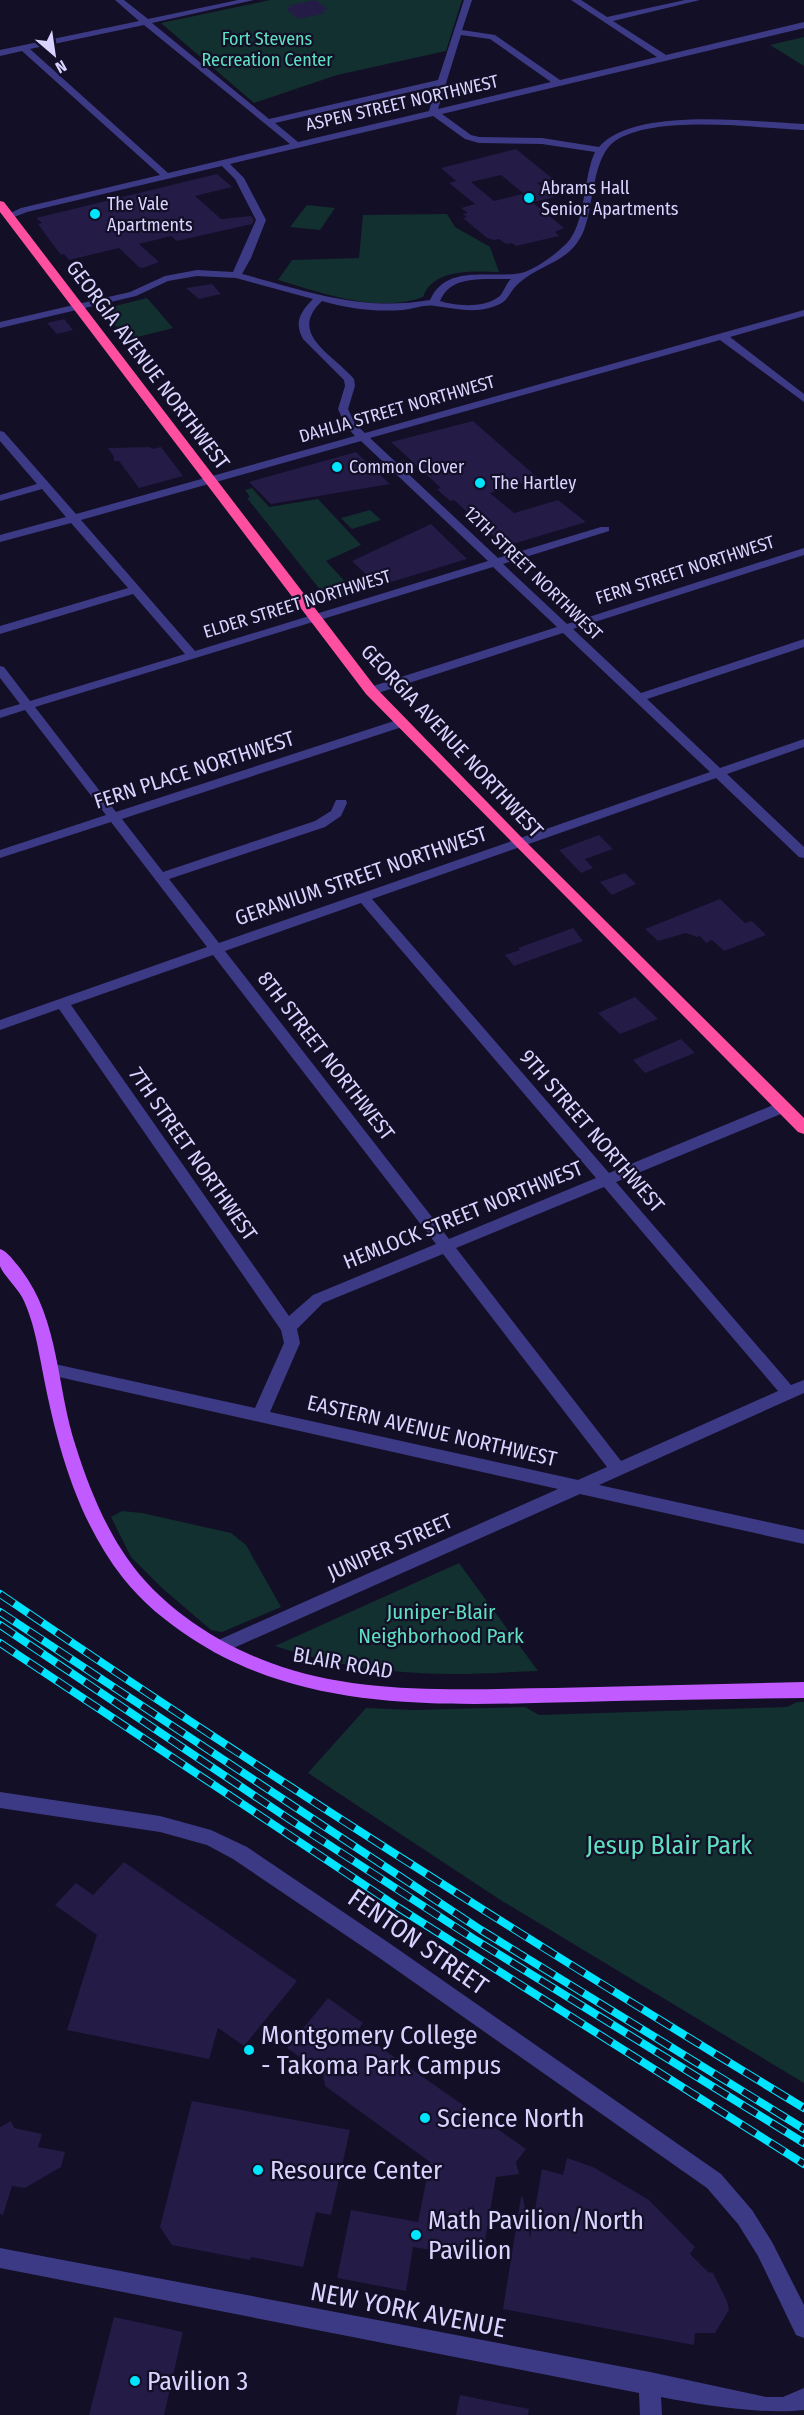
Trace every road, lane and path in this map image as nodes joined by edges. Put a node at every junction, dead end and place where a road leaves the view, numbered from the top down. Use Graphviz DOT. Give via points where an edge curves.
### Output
graph roads {
  1 [pos="119,0"];
  2 [pos="250,0"];
  3 [pos="468,0"];
  4 [pos="575,0"];
  5 [pos="696,0"];
  6 [pos="606,20"];
  7 [pos="146,22"];
  8 [pos="804,25"];
  9 [pos="457,32"];
  10 [pos="24,48"];
  11 [pos="0,53"];
  12 [pos="664,58"];
  13 [pos="441,82"];
  14 [pos="558,83"];
  15 [pos="434,112"];
  16 [pos="267,122"];
  17 [pos="804,127"];
  18 [pos="296,145"];
  19 [pos="601,150"];
  20 [pos="223,162"];
  21 [pos="166,176"];
  22 [pos="0,204"];
  23 [pos="7,219"];
  24 [pos="236,275"];
  25 [pos="523,276"];
  26 [pos="499,278"];
  27 [pos="511,286"];
  28 [pos="320,297"];
  29 [pos="434,302"];
  30 [pos="77,307"];
  31 [pos="804,313"];
  32 [pos="0,325"];
  33 [pos="722,336"];
  34 [pos="804,399"];
  35 [pos="0,434"];
  36 [pos="364,438"];
  37 [pos="210,480"];
  38 [pos="44,485"];
  39 [pos="0,498"];
  40 [pos="72,518"];
  41 [pos="605,529"];
  42 [pos="0,539"];
  43 [pos="799,553"];
  44 [pos="496,562"];
  45 [pos="804,563"];
  46 [pos="135,590"];
  47 [pos="314,618"];
  48 [pos="564,628"];
  49 [pos="0,630"];
  50 [pos="804,643"];
  51 [pos="192,655"];
  52 [pos="0,670"];
  53 [pos="371,691"];
  54 [pos="638,698"];
  55 [pos="28,706"];
  56 [pos="0,714"];
  57 [pos="401,723"];
  58 [pos="804,743"];
  59 [pos="718,773"];
  60 [pos="341,803"];
  61 [pos="114,817"];
  62 [pos="519,843"];
  63 [pos="0,854"];
  64 [pos="804,854"];
  65 [pos="161,877"];
  66 [pos="364,898"];
  67 [pos="216,949"];
  68 [pos="62,1003"];
  69 [pos="0,1025"];
  70 [pos="783,1107"];
  71 [pos="804,1128"];
  72 [pos="605,1180"];
  73 [pos="446,1245"];
  74 [pos="0,1255"];
  75 [pos="289,1329"];
  76 [pos="50,1369"];
  77 [pos="804,1386"];
  78 [pos="788,1392"];
  79 [pos="260,1416"];
  80 [pos="618,1469"];
  81 [pos="578,1487"];
  82 [pos="804,1537"];
  83 [pos="220,1647"];
  84 [pos="804,1690"];
  85 [pos="0,1800"];
  86 [pos="0,2258"];
  87 [pos="804,2327"];
  88 [pos="650,2383"];
  89 [pos="804,2399"];
  90 [pos="651,2415"];
  1 -- 7 [label="street"];
  2 -- 7 [label="street"];
  3 -- 9 [label="street"];
  4 -- 6 [label="street"];
  5 -- 6 [label="street"];
  6 -- 12 [label="street"];
  7 -- 10 [label="street"];
  7 -- 16 [label="street"];
  8 -- 12 [label="street, ASPEN STREET NORTHWEST"];
  9 -- 13 [label="street"];
  9 -- 14 [label="street" via="492,37"];
  10 -- 11 [label="street"];
  10 -- 21 [label="street"];
  12 -- 14 [label="street, ASPEN STREET NORTHWEST"];
  13 -- 15 [label="street"];
  13 -- 16 [label="street"];
  14 -- 15 [label="street, ASPEN STREET NORTHWEST"];
  15 -- 18 [label="street, ASPEN STREET NORTHWEST"];
  15 -- 19 [label="street" via="468,137 479,140 542,141"];
  16 -- 18 [label="street"];
  17 -- 19 [label="street" via="664,123 625,133"];
  18 -- 20 [label="street, ASPEN STREET NORTHWEST"];
  19 -- 25 [label="street" via="576,240 559,256"];
  20 -- 21 [label="street, ASPEN STREET NORTHWEST"];
  20 -- 24 [label="street" via="239,178 261,220"];
  21 -- 23 [label="street, ASPEN STREET NORTHWEST" via="24,210"];
  22 -- 23 [label="highway, GEORGIA AVENUE NORTHWEST"];
  23 -- 30 [label="highway, GEORGIA AVENUE NORTHWEST"];
  24 -- 28 [label="street"];
  24 -- 30 [label="street" via="178,276 138,292"];
  25 -- 26 [label="street"];
  25 -- 27 [label="street"];
  26 -- 27 [label="street"];
  26 -- 29 [label="street" via="474,277 448,283 440,288"];
  27 -- 29 [label="street" via="502,300 486,306 446,306"];
  28 -- 29 [label="street" via="374,308"];
  28 -- 36 [label="street, 12TH STREET NORTHWEST" via="304,314 303,329 347,376 350,386 343,412"];
  30 -- 32 [label="street"];
  30 -- 37 [label="highway, GEORGIA AVENUE NORTHWEST"];
  31 -- 33 [label="street, DAHLIA STREET NORTHWEST"];
  33 -- 34 [label="street"];
  33 -- 36 [label="street, DAHLIA STREET NORTHWEST"];
  35 -- 38 [label="street"];
  36 -- 37 [label="street, DAHLIA STREET NORTHWEST"];
  36 -- 44 [label="street, 12TH STREET NORTHWEST"];
  37 -- 40 [label="street, DAHLIA STREET NORTHWEST"];
  37 -- 47 [label="highway, GEORGIA AVENUE NORTHWEST"];
  38 -- 39 [label="street"];
  38 -- 40 [label="street"];
  40 -- 42 [label="street, DAHLIA STREET NORTHWEST"];
  40 -- 46 [label="street"];
  41 -- 44 [label="street, ELDER STREET NORTHWEST"];
  43 -- 45 [label="street"];
  43 -- 48 [label="street, FERN STREET NORTHWEST"];
  44 -- 47 [label="street, ELDER STREET NORTHWEST"];
  44 -- 48 [label="street, 12TH STREET NORTHWEST"];
  46 -- 49 [label="street"];
  46 -- 51 [label="street"];
  47 -- 51 [label="street, ELDER STREET NORTHWEST"];
  47 -- 53 [label="highway, GEORGIA AVENUE NORTHWEST"];
  48 -- 53 [label="street, FERN STREET NORTHWEST"];
  48 -- 54 [label="street, 12TH STREET NORTHWEST"];
  50 -- 54 [label="street"];
  51 -- 55 [label="street, ELDER STREET NORTHWEST"];
  52 -- 55 [label="street, 8TH STREET NORTHWEST"];
  53 -- 57 [label="highway, GEORGIA AVENUE NORTHWEST"];
  54 -- 59 [label="street, 12TH STREET NORTHWEST"];
  55 -- 56 [label="street, ELDER STREET NORTHWEST"];
  55 -- 61 [label="street, 8TH STREET NORTHWEST"];
  57 -- 61 [label="street, FERN PLACE NORTHWEST"];
  57 -- 62 [label="highway, GEORGIA AVENUE NORTHWEST"];
  58 -- 59 [label="street, GERANIUM STREET NORTHWEST"];
  59 -- 62 [label="street, GERANIUM STREET NORTHWEST"];
  59 -- 64 [label="street, 12TH STREET NORTHWEST"];
  60 -- 65 [label="street" via="332,817 320,824"];
  61 -- 63 [label="street, FERN PLACE NORTHWEST"];
  61 -- 65 [label="street, 8TH STREET NORTHWEST"];
  62 -- 66 [label="street, GERANIUM STREET NORTHWEST"];
  62 -- 70 [label="highway, GEORGIA AVENUE NORTHWEST"];
  65 -- 67 [label="street, 8TH STREET NORTHWEST"];
  66 -- 67 [label="street, GERANIUM STREET NORTHWEST"];
  66 -- 72 [label="street, 9TH STREET NORTHWEST"];
  67 -- 68 [label="street, GERANIUM STREET NORTHWEST"];
  67 -- 73 [label="street, 8TH STREET NORTHWEST"];
  68 -- 69 [label="street, GERANIUM STREET NORTHWEST"];
  68 -- 75 [label="street, 7TH STREET NORTHWEST"];
  70 -- 71 [label="highway, GEORGIA AVENUE NORTHWEST"];
  70 -- 72 [label="street, HEMLOCK STREET NORTHWEST"];
  72 -- 73 [label="street, HEMLOCK STREET NORTHWEST"];
  72 -- 78 [label="street, 9TH STREET NORTHWEST"];
  73 -- 75 [label="street, HEMLOCK STREET NORTHWEST" via="329,1293 308,1306"];
  73 -- 80 [label="street, 8TH STREET NORTHWEST"];
  74 -- 76 [label="main road, BLAIR ROAD" via="32,1300"];
  75 -- 79 [label="street" via="292,1343"];
  76 -- 79 [label="street, EASTERN AVENUE NORTHWEST"];
  76 -- 83 [label="main road, BLAIR ROAD" via="71,1457 109,1543 155,1603"];
  77 -- 78 [label="street, JUNIPER STREET"];
  78 -- 80 [label="street, JUNIPER STREET"];
  79 -- 81 [label="street, EASTERN AVENUE NORTHWEST"];
  80 -- 81 [label="street, JUNIPER STREET"];
  81 -- 82 [label="street, EASTERN AVENUE NORTHWEST"];
  81 -- 83 [label="street, JUNIPER STREET"];
  83 -- 84 [label="main road, BLAIR ROAD" via="270,1672 305,1682 412,1697"];
  85 -- 87 [label="street, FENTON STREET" via="160,1824 211,1838 240,1853 714,2181 745,2217 765,2249"];
  86 -- 88 [label="street, NEW YORK AVENUE"];
  88 -- 89 [label="street, NEW YORK AVENUE" via="766,2408 783,2408"];
  88 -- 90 [label="street"];
}
